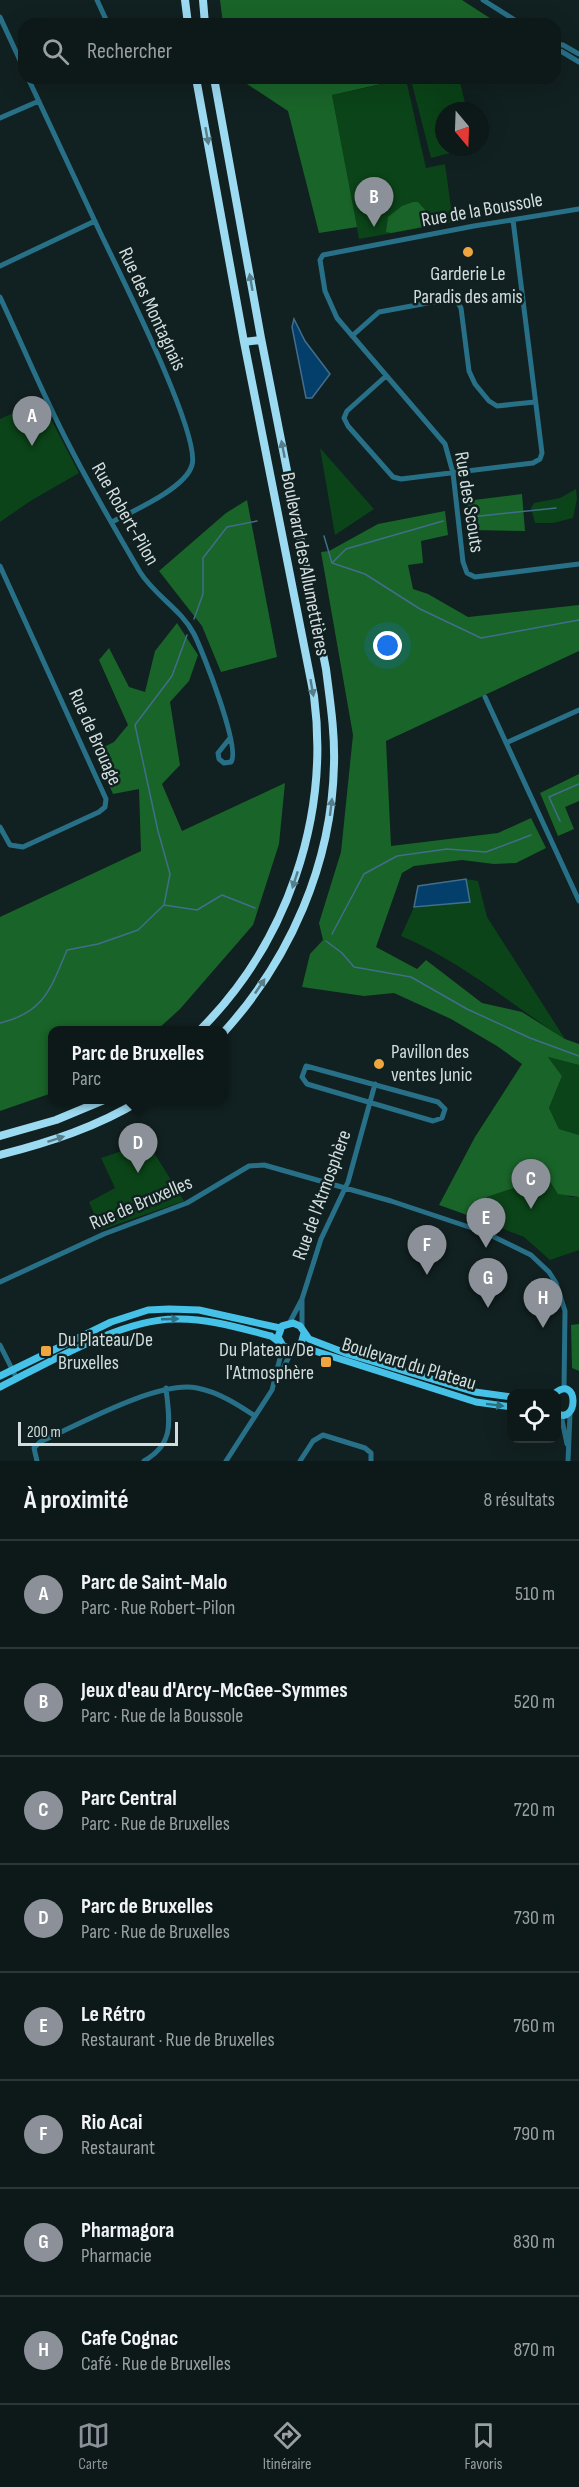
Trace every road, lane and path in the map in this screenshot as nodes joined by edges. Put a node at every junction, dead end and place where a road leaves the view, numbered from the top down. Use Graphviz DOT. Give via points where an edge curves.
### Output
graph roads {
  1 [pos="97,0"];
  2 [pos="185,0"];
  3 [pos="203,0"];
  4 [pos="483,0"];
  5 [pos="0,17"];
  6 [pos="105,18"];
  7 [pos="187,18"];
  8 [pos="204,18"];
  9 [pos="512,18"];
  10 [pos="561,45"];
  11 [pos="561,51"];
  12 [pos="579,54"];
  13 [pos="18,56"];
  14 [pos="579,62"];
  15 [pos="31,84"];
  16 [pos="197,84"];
  17 [pos="215,84"];
  18 [pos="39,101"];
  19 [pos="0,118"];
  20 [pos="579,209"];
  21 [pos="513,220"];
  22 [pos="95,221"];
  23 [pos="321,256"];
  24 [pos="0,266"];
  25 [pos="0,297"];
  26 [pos="352,336"];
  27 [pos="261,340"];
  28 [pos="244,342"];
  29 [pos="386,376"];
  30 [pos="535,402"];
  31 [pos="453,472"];
  32 [pos="112,522"];
  33 [pos="579,564"];
  34 [pos="0,566"];
  35 [pos="485,697"];
  36 [pos="579,710"];
  37 [pos="230,738"];
  38 [pos="506,743"];
  39 [pos="0,826"];
  40 [pos="579,901"];
  41 [pos="203,1026"];
  42 [pos="228,1027"];
  43 [pos="375,1084"];
  44 [pos="370,1102"];
  45 [pos="94,1104"];
  46 [pos="133,1104"];
  47 [pos="0,1136"];
  48 [pos="0,1155"];
  49 [pos="345,1190"];
  50 [pos="0,1282"];
  51 [pos="302,1299"];
  52 [pos="290,1322"];
  53 [pos="280,1328"];
  54 [pos="303,1331"];
  55 [pos="281,1344"];
  56 [pos="0,1345"];
  57 [pos="296,1348"];
  58 [pos="12,1370"];
  59 [pos="0,1376"];
  60 [pos="17,1379"];
  61 [pos="276,1381"];
  62 [pos="0,1387"];
  63 [pos="166,1388"];
  64 [pos="564,1389"];
  65 [pos="561,1390"];
  66 [pos="507,1397"];
  67 [pos="578,1397"];
  68 [pos="507,1406"];
  69 [pos="578,1408"];
  70 [pos="561,1414"];
  71 [pos="570,1414"];
  72 [pos="255,1416"];
  73 [pos="561,1422"];
  74 [pos="567,1446"];
  75 [pos="37,1461"];
  76 [pos="144,1461"];
  77 [pos="226,1461"];
  78 [pos="300,1461"];
  79 [pos="371,1461"];
  80 [pos="568,1461"];
  1 -- 6 [label="street"];
  2 -- 7 [label="highway"];
  3 -- 8 [label="highway"];
  4 -- 9 [label="street"];
  5 -- 13 [label="street"];
  10 -- 12 [label="street"];
  11 -- 14 [label="street"];
  15 -- 18 [label="street, Rue des Montagnais"];
  16 -- 28 [label="highway, Boulevard des Allumettières, one-way"];
  27 -- 17 [label="highway, Boulevard des Allumettières, one-way"];
  18 -- 19 [label="street"];
  18 -- 22 [label="street, Rue des Montagnais"];
  20 -- 21 [label="street, Rue de la Boussole"];
  21 -- 23 [label="street, Rue de la Boussole"];
  21 -- 30 [label="street"];
  22 -- 24 [label="street"];
  22 -- 32 [label="street, Rue des Montagnais" via="169,380 193,460 187,477"];
  23 -- 26 [label="street, Rue des Scouts" via="328,301"];
  25 -- 32 [label="street, Rue Robert-Pilon" via="69,446"];
  26 -- 29 [label="street, Rue des Scouts"];
  26 -- 30 [label="street" via="379,312 454,298 461,308 470,375 475,384 497,406"];
  27 -- 28 [label="highway"];
  42 -- 27 [label="highway, Boulevard des Allumettières, one-way" via="275,964 301,915 326,833 334,764 326,669"];
  28 -- 41 [label="highway, Boulevard des Allumettières, one-way" via="314,696 317,772 307,837 284,908 246,976"];
  29 -- 31 [label="street, Rue des Scouts" via="442,439"];
  29 -- 31 [label="street" via="347,411 344,418 348,426 395,478"];
  30 -- 31 [label="street" via="542,453 538,461"];
  31 -- 33 [label="street, Rue des Scouts" via="463,562 469,575"];
  32 -- 37 [label="street, Rue Robert-Pilon" via="142,575 193,631"];
  34 -- 39 [label="street, Rue de Brouage" via="106,800 99,812 23,847 10,845"];
  35 -- 38 [label="street"];
  36 -- 38 [label="street"];
  38 -- 40 [label="street"];
  43 -- 44 [label="street, Rue de l'Atmosphère"];
  43 -- 44 [label="street" via="304,1067 302,1077 307,1084"];
  43 -- 44 [label="street" via="438,1102 445,1109 442,1118 433,1120"];
  44 -- 49 [label="street, Rue de l'Atmosphère"];
  45 -- 47 [label="highway"];
  48 -- 46 [label="highway, one-way" via="84,1129"];
  49 -- 50 [label="street, Rue de Bruxelles" via="253,1165 187,1203 104,1234"];
  49 -- 51 [label="street, Rue de l'Atmosphère" via="318,1246"];
  49 -- 64 [label="street, Rue de Bruxelles" via="484,1232 531,1255 556,1283 565,1311"];
  51 -- 52 [label="street, Rue de l'Atmosphère"];
  51 -- 54 [label="street, Rue de l'Atmosphère"];
  52 -- 53 [label="main road"];
  52 -- 54 [label="main road"];
  53 -- 55 [label="main road"];
  53 -- 58 [label="main road" via="199,1310 148,1310 111,1322"];
  54 -- 57 [label="main road" via="303,1342"];
  54 -- 66 [label="main road, Boulevard du Plateau" via="309,1339 361,1358 475,1392"];
  55 -- 57 [label="main road"];
  60 -- 55 [label="main road, one-way" via="117,1331 156,1320 203,1321 271,1336"];
  55 -- 61 [label="street"];
  56 -- 58 [label="street"];
  57 -- 61 [label="street"];
  57 -- 68 [label="main road, Boulevard du Plateau, one-way" via="471,1400"];
  58 -- 59 [label="main road"];
  58 -- 60 [label="street"];
  60 -- 62 [label="main road"];
  61 -- 72 [label="street"];
  63 -- 72 [label="street" via="209,1391"];
  63 -- 75 [label="street" via="40,1442 34,1448"];
  63 -- 76 [label="street" via="169,1432 156,1454"];
  64 -- 65 [label="main road"];
  64 -- 67 [label="main road" via="572,1390"];
  67 -- 69 [label="main road"];
  69 -- 71 [label="main road"];
  70 -- 71 [label="main road"];
  71 -- 74 [label="street"];
  72 -- 77 [label="street"];
  73 -- 74 [label="street"];
  74 -- 80 [label="street"];
  78 -- 79 [label="street" via="313,1441 323,1435 365,1448 371,1453"];
}
